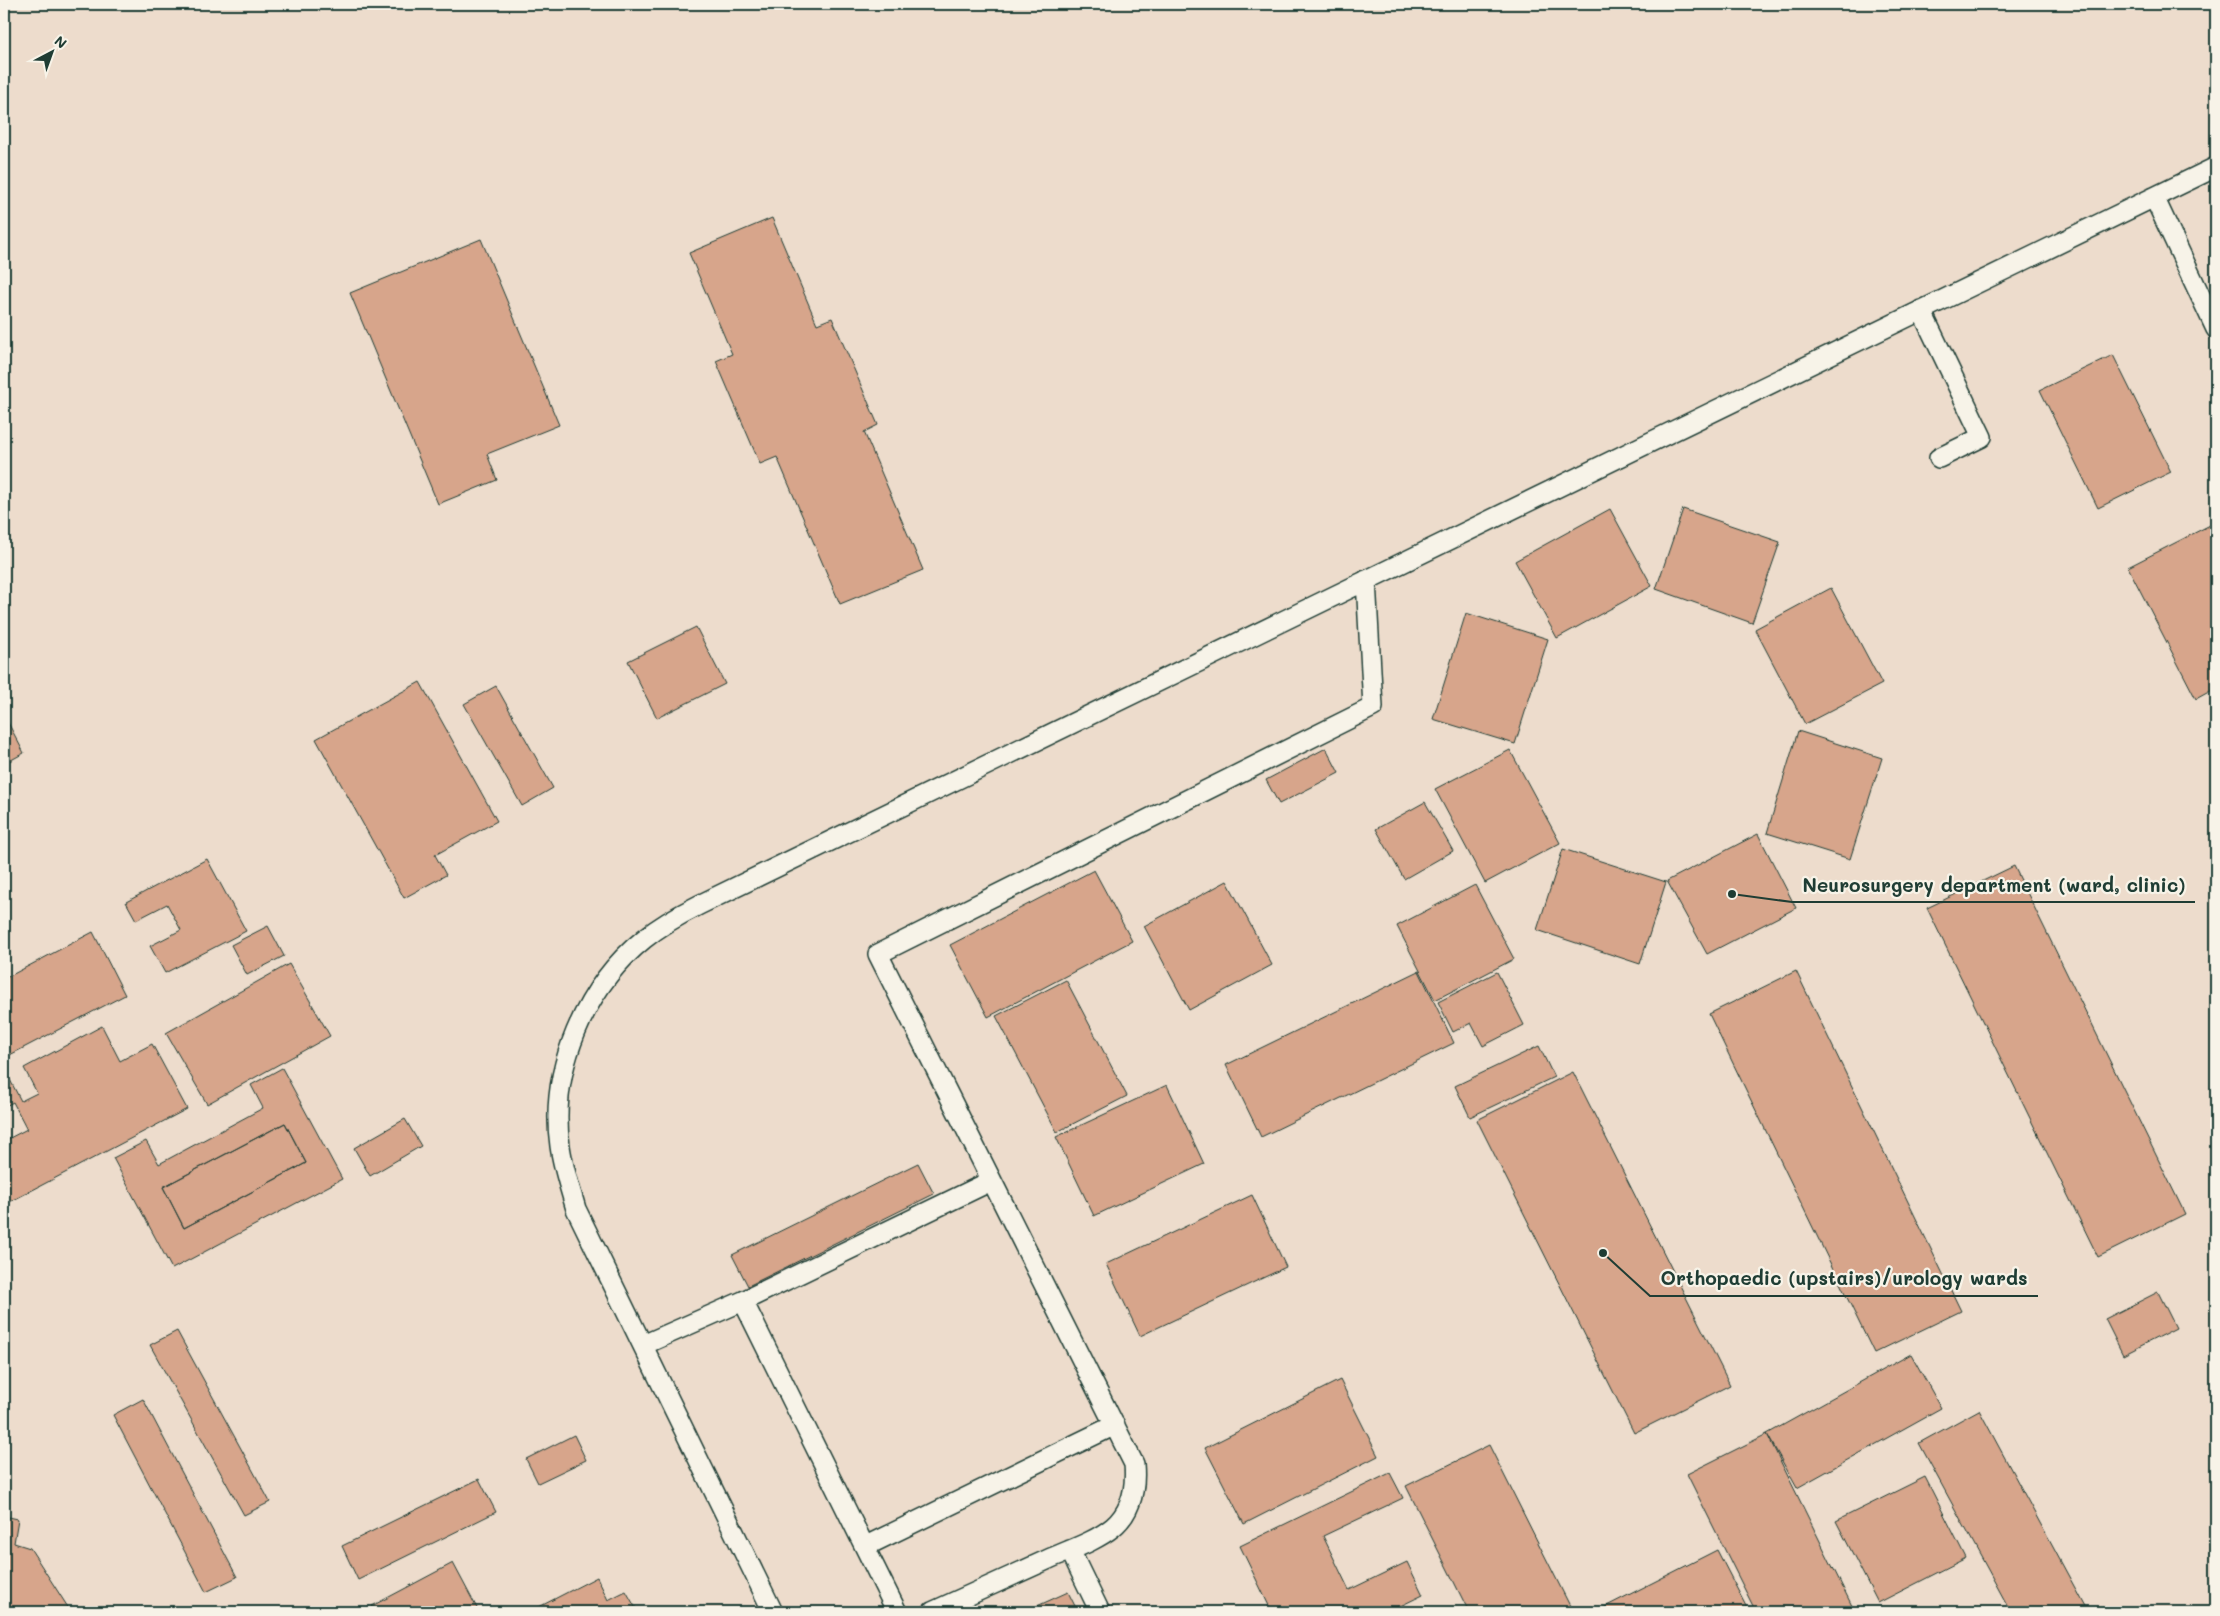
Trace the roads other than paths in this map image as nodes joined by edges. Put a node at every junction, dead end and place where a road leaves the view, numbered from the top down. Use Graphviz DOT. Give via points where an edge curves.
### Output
graph roads {
  1 [pos="2216,167"];
  2 [pos="2154,197"];
  3 [pos="1921,310"];
  4 [pos="2216,329"];
  5 [pos="1939,458"];
  6 [pos="1366,580"];
  7 [pos="992,1180"];
  8 [pos="743,1301"];
  9 [pos="643,1345"];
  10 [pos="1115,1425"];
  11 [pos="866,1546"];
  12 [pos="1070,1550"];
  13 [pos="773,1612"];
  14 [pos="897,1612"];
  15 [pos="932,1612"];
  16 [pos="1100,1612"];
  1 -- 2 [label="lane"];
  2 -- 3 [label="lane"];
  2 -- 4 [label="lane"];
  3 -- 5 [label="lane" via="1982,437"];
  3 -- 6 [label="lane"];
  6 -- 7 [label="lane" via="1373,707 878,954"];
  6 -- 9 [label="lane" via="699,905 663,924 620,962 599,987 570,1046 562,1078 560,1144 576,1209"];
  7 -- 8 [label="lane"];
  7 -- 10 [label="lane"];
  8 -- 9 [label="lane"];
  8 -- 11 [label="lane"];
  9 -- 13 [label="lane"];
  10 -- 11 [label="lane"];
  10 -- 12 [label="lane" via="1134,1464 1135,1489 1131,1501 1114,1526"];
  11 -- 14 [label="lane"];
  12 -- 15 [label="lane"];
  12 -- 16 [label="lane"];
}
